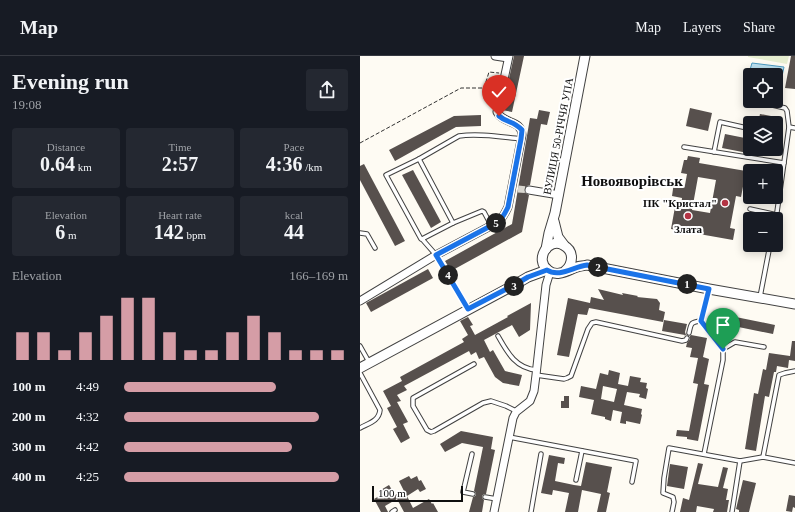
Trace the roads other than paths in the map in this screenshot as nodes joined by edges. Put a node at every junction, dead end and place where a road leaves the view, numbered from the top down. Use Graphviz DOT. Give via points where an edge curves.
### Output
graph roads {
  1 [pos="495,56"];
  2 [pos="585,56"];
  3 [pos="509,57"];
  4 [pos="783,108"];
  5 [pos="743,127"];
  6 [pos="789,127"];
  7 [pos="795,128"];
  8 [pos="521,139"];
  9 [pos="684,148"];
  10 [pos="714,152"];
  11 [pos="419,159"];
  12 [pos="784,163"];
  13 [pos="529,190"];
  14 [pos="559,195"];
  15 [pos="750,209"];
  16 [pos="760,212"];
  17 [pos="777,212"];
  18 [pos="553,220"];
  19 [pos="453,223"];
  20 [pos="491,225"];
  21 [pos="360,233"];
  22 [pos="422,239"];
  23 [pos="564,245"];
  24 [pos="375,248"];
  25 [pos="546,249"];
  26 [pos="769,252"];
  27 [pos="571,254"];
  28 [pos="436,255"];
  29 [pos="542,259"];
  30 [pos="587,265"];
  31 [pos="548,271"];
  32 [pos="565,271"];
  33 [pos="528,277"];
  34 [pos="709,289"];
  35 [pos="760,297"];
  36 [pos="360,301"];
  37 [pos="795,304"];
  38 [pos="468,309"];
  39 [pos="701,321"];
  40 [pos="689,333"];
  41 [pos="498,336"];
  42 [pos="687,338"];
  43 [pos="360,346"];
  44 [pos="764,348"];
  45 [pos="723,349"];
  46 [pos="369,363"];
  47 [pos="474,364"];
  48 [pos="360,368"];
  49 [pos="795,371"];
  50 [pos="360,373"];
  51 [pos="537,373"];
  52 [pos="516,412"];
  53 [pos="360,428"];
  54 [pos="509,437"];
  55 [pos="582,451"];
  56 [pos="472,454"];
  57 [pos="541,454"];
  58 [pos="704,454"];
  59 [pos="762,457"];
  60 [pos="740,461"];
  61 [pos="795,463"];
  62 [pos="576,480"];
  63 [pos="632,482"];
  64 [pos="473,494"];
  65 [pos="485,496"];
  66 [pos="497,499"];
  67 [pos="494,512"];
  68 [pos="532,512"];
  69 [pos="672,512"];
  70 [pos="732,512"];
  1 -- 3 [label="street"];
  2 -- 14 [label="street, ВУЛИЦЯ 50-РІЧЧЯ УПА"];
  3 -- 8 [label="street" via="497,112 502,119 517,124 522,130"];
  4 -- 6 [label="lane" via="787,111"];
  5 -- 10 [label="lane" via="720,122"];
  6 -- 7 [label="lane"];
  6 -- 12 [label="lane"];
  8 -- 11 [label="lane" via="459,136"];
  8 -- 20 [label="street" via="515,188 502,219"];
  9 -- 10 [label="lane"];
  10 -- 12 [label="lane"];
  11 -- 19 [label="lane"];
  11 -- 22 [label="lane" via="386,175"];
  12 -- 17 [label="lane"];
  13 -- 14 [label="street"];
  14 -- 18 [label="street, ВУЛИЦЯ 50-РІЧЧЯ УПА"];
  15 -- 16 [label="lane"];
  18 -- 23 [label="street" via="558,237"];
  18 -- 25 [label="street, ВУЛИЦЯ 50-РІЧЧЯ УПА"];
  19 -- 20 [label="lane" via="482,211"];
  19 -- 22 [label="lane"];
  20 -- 28 [label="street"];
  21 -- 24 [label="lane" via="367,234"];
  22 -- 28 [label="lane"];
  23 -- 25 [label="street" via="552,244"];
  23 -- 27 [label="street"];
  25 -- 29 [label="street"];
  26 -- 35 [label="lane"];
  27 -- 30 [label="street"];
  27 -- 32 [label="street" via="572,262"];
  28 -- 36 [label="street"];
  28 -- 38 [label="lane"];
  29 -- 31 [label="street"];
  29 -- 33 [label="street"];
  30 -- 32 [label="street"];
  30 -- 34 [label="street"];
  31 -- 32 [label="street" via="558,274"];
  31 -- 33 [label="street"];
  31 -- 51 [label="street"];
  33 -- 38 [label="street"];
  34 -- 35 [label="street"];
  34 -- 39 [label="lane"];
  35 -- 37 [label="street"];
  38 -- 46 [label="street"];
  39 -- 40 [label="lane" via="694,322"];
  39 -- 45 [label="lane"];
  41 -- 51 [label="lane" via="512,358 523,367"];
  42 -- 51 [label="lane" via="682,341 596,322 588,329 571,376 564,378"];
  43 -- 46 [label="lane"];
  44 -- 45 [label="lane" via="735,342"];
  45 -- 58 [label="lane"];
  46 -- 48 [label="street"];
  47 -- 52 [label="lane" via="413,398 412,406 427,430 434,431 491,401"];
  49 -- 59 [label="lane" via="779,375"];
  50 -- 53 [label="lane" via="380,410 377,419"];
  51 -- 52 [label="street" via="530,401"];
  52 -- 54 [label="street"];
  54 -- 55 [label="lane"];
  54 -- 66 [label="street"];
  55 -- 62 [label="lane"];
  55 -- 63 [label="lane" via="636,461"];
  56 -- 64 [label="lane" via="463,492"];
  57 -- 68 [label="lane"];
  58 -- 60 [label="lane"];
  58 -- 69 [label="lane" via="669,448 663,493 672,497"];
  59 -- 60 [label="lane"];
  59 -- 61 [label="lane"];
  60 -- 70 [label="lane"];
  65 -- 66 [label="lane"];
  66 -- 67 [label="street"];
}
